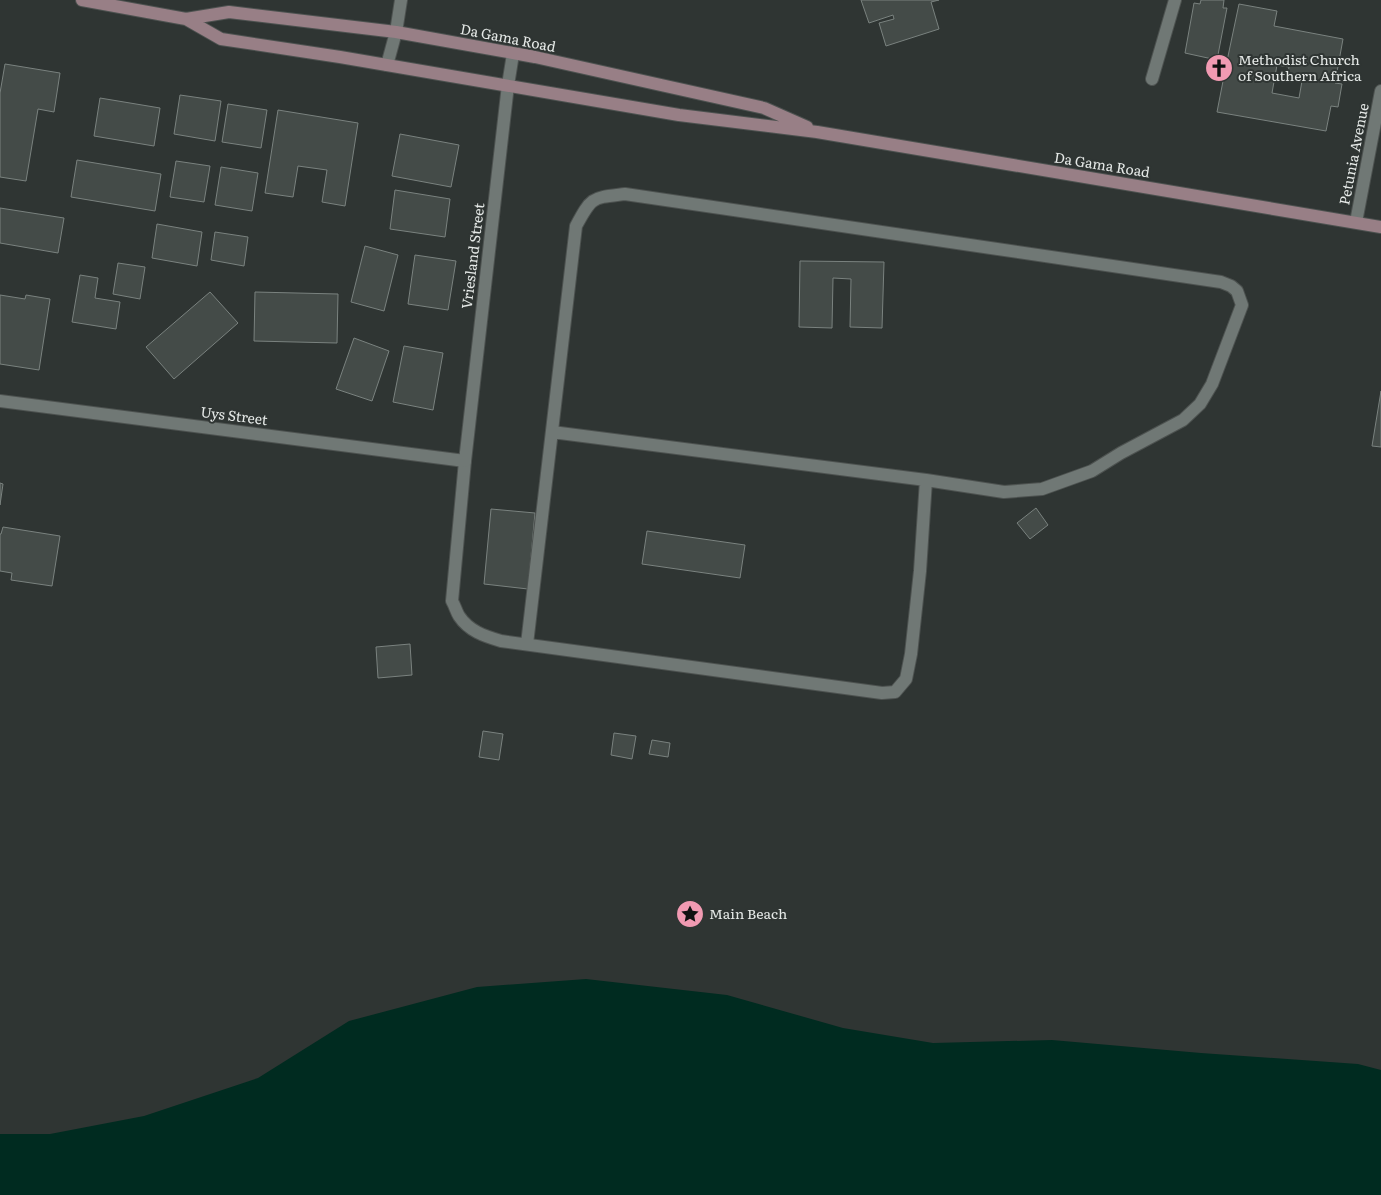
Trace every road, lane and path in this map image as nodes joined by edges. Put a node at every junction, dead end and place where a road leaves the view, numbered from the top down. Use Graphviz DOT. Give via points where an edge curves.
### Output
graph roads {
  1 [pos="82,0"];
  2 [pos="401,0"];
  3 [pos="1175,0"];
  4 [pos="186,19"];
  5 [pos="396,32"];
  6 [pos="514,54"];
  7 [pos="387,65"];
  8 [pos="1152,79"];
  9 [pos="508,85"];
  10 [pos="1381,91"];
  11 [pos="817,132"];
  12 [pos="1356,222"];
  13 [pos="1381,227"];
  14 [pos="0,401"];
  15 [pos="552,432"];
  16 [pos="465,461"];
  17 [pos="926,480"];
  18 [pos="527,644"];
  1 -- 4 [label="street, Da Gama Road"];
  2 -- 5 [label="street"];
  3 -- 8 [label="street"];
  4 -- 5 [label="street, Da Gama Road" via="229,12"];
  4 -- 7 [label="street, Da Gama Road" via="222,39"];
  5 -- 6 [label="street, Da Gama Road"];
  5 -- 7 [label="street"];
  6 -- 9 [label="street, Vriesland Street"];
  6 -- 11 [label="street, Da Gama Road" via="764,108"];
  7 -- 9 [label="street, Da Gama Road"];
  9 -- 11 [label="street, Da Gama Road" via="679,115"];
  9 -- 16 [label="street, Vriesland Street"];
  10 -- 12 [label="street, Petunia Avenue"];
  11 -- 12 [label="street, Da Gama Road"];
  12 -- 13 [label="street, Da Gama Road"];
  14 -- 16 [label="street, Uys Street"];
  15 -- 17 [label="street"];
  15 -- 17 [label="street" via="576,226 588,203 599,197 625,194 721,207 1221,282 1237,291 1242,305 1212,384 1200,404 1183,420 1092,471 1042,489 1004,492"];
  15 -- 18 [label="street"];
  16 -- 18 [label="street, Vriesland Street" via="452,601 469,628 501,641"];
  17 -- 18 [label="street, Vriesland Street" via="911,654 906,679 895,692 882,693"];
}
